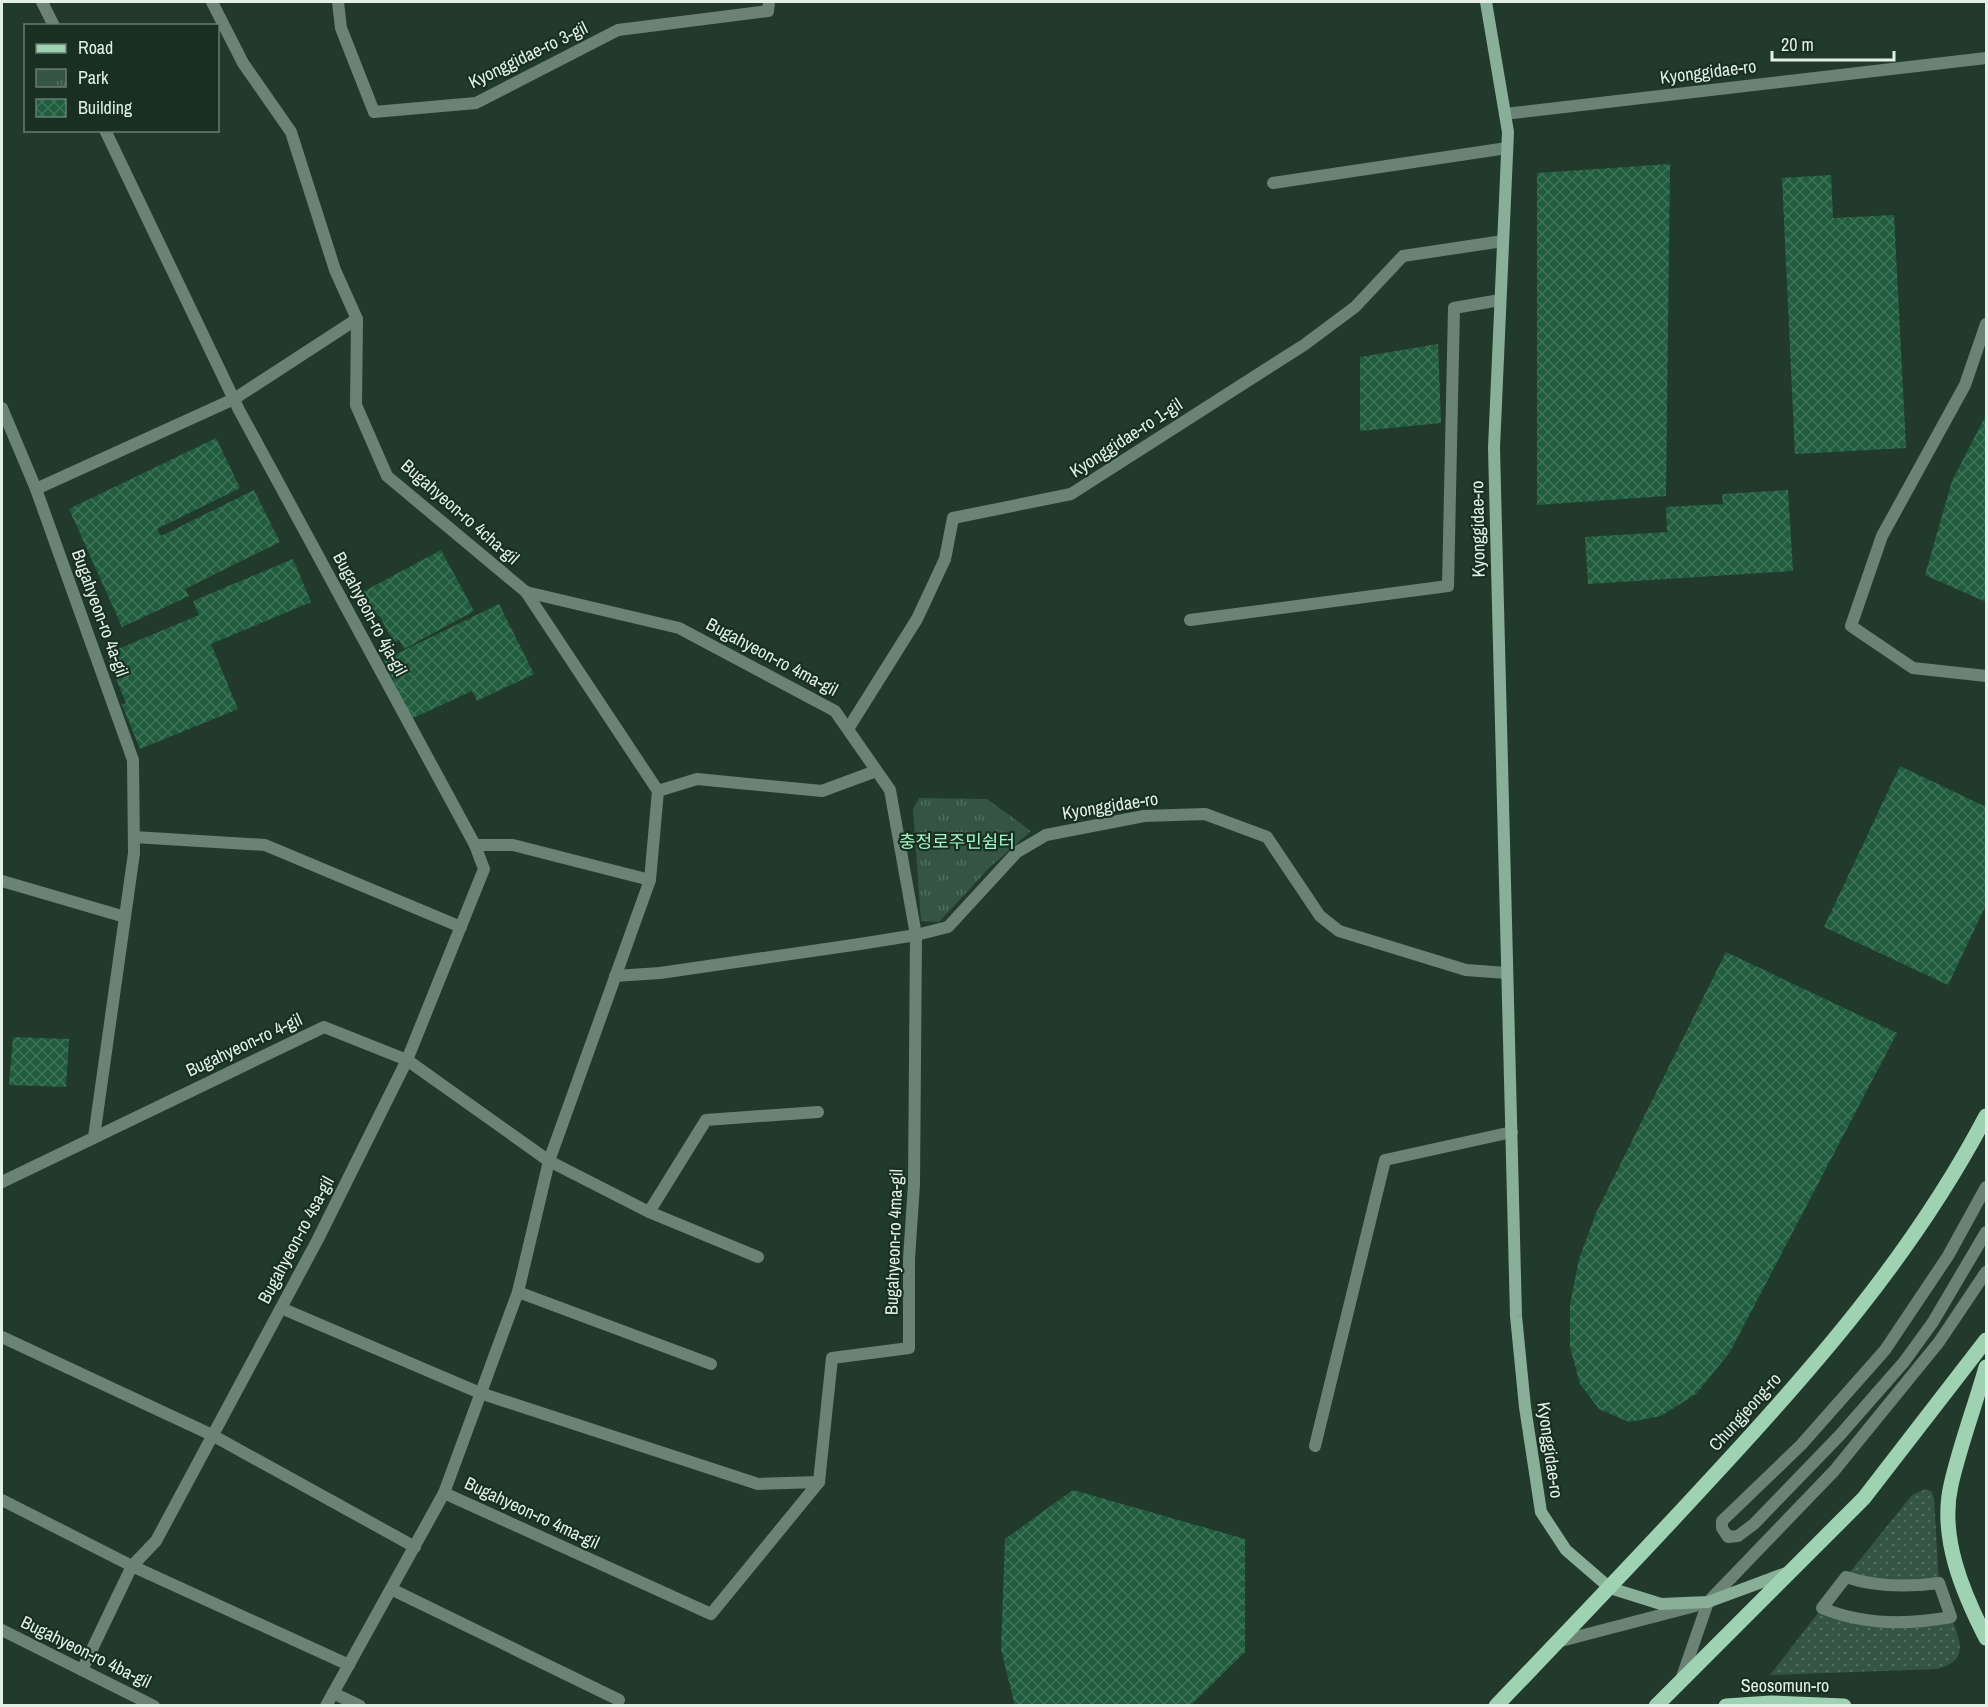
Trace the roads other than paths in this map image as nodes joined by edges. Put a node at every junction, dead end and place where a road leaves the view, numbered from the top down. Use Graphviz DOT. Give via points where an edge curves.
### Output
graph roads {
  1 [pos="42,2"];
  2 [pos="212,2"];
  3 [pos="338,2"];
  4 [pos="769,2"];
  5 [pos="1486,2"];
  6 [pos="53,24"];
  7 [pos="1986,58"];
  8 [pos="1505,114"];
  9 [pos="106,132"];
  10 [pos="1507,148"];
  11 [pos="1273,183"];
  12 [pos="1503,241"];
  13 [pos="1500,300"];
  14 [pos="357,319"];
  15 [pos="1986,324"];
  16 [pos="234,399"];
  17 [pos="2,408"];
  18 [pos="36,489"];
  19 [pos="526,592"];
  20 [pos="1190,620"];
  21 [pos="1986,676"];
  22 [pos="848,729"];
  23 [pos="876,771"];
  24 [pos="658,791"];
  25 [pos="134,837"];
  26 [pos="475,845"];
  27 [pos="650,880"];
  28 [pos="2,881"];
  29 [pos="125,917"];
  30 [pos="461,927"];
  31 [pos="916,935"];
  32 [pos="1507,972"];
  33 [pos="615,976"];
  34 [pos="407,1060"];
  35 [pos="818,1112"];
  36 [pos="1986,1116"];
  37 [pos="1512,1132"];
  38 [pos="94,1137"];
  39 [pos="549,1161"];
  40 [pos="2,1182"];
  41 [pos="1986,1187"];
  42 [pos="648,1212"];
  43 [pos="1986,1232"];
  44 [pos="758,1257"];
  45 [pos="1986,1272"];
  46 [pos="518,1292"];
  47 [pos="281,1308"];
  48 [pos="2,1337"];
  49 [pos="1986,1340"];
  50 [pos="711,1364"];
  51 [pos="1986,1367"];
  52 [pos="480,1393"];
  53 [pos="212,1435"];
  54 [pos="1315,1446"];
  55 [pos="819,1482"];
  56 [pos="444,1493"];
  57 [pos="2,1500"];
  58 [pos="415,1547"];
  59 [pos="132,1566"];
  60 [pos="1795,1569"];
  61 [pos="1610,1588"];
  62 [pos="391,1589"];
  63 [pos="1708,1602"];
  64 [pos="1822,1608"];
  65 [pos="2,1630"];
  66 [pos="1986,1638"];
  67 [pos="1557,1642"];
  68 [pos="349,1665"];
  69 [pos="82,1670"];
  70 [pos="1681,1681"];
  71 [pos="333,1694"];
  72 [pos="620,1700"];
  73 [pos="154,1706"];
  74 [pos="326,1706"];
  75 [pos="360,1706"];
  76 [pos="1496,1706"];
  77 [pos="1656,1706"];
  78 [pos="1726,1706"];
  79 [pos="1844,1706"];
  1 -- 6 [label="street"];
  2 -- 14 [label="street, Bugahyeon-ro 4cha-gil" via="243,63 291,132 335,270"];
  3 -- 4 [label="street, Kyonggidae-ro 3-gil" via="340,28 374,112 476,103 618,30 768,11"];
  5 -- 8 [label="main road, Kyonggidae-ro"];
  7 -- 8 [label="street, Kyonggidae-ro"];
  8 -- 10 [label="main road, Kyonggidae-ro"];
  9 -- 16 [label="street, Bugahyeon-ro 4ja-gil"];
  10 -- 11 [label="street"];
  10 -- 12 [label="main road, Kyonggidae-ro"];
  12 -- 13 [label="main road, Kyonggidae-ro"];
  12 -- 22 [label="street, Kyonggidae-ro 1-gil" via="1403,256 1355,307 1304,345 1071,494 953,518 945,559 917,619"];
  13 -- 20 [label="street, Kyonggidae-ro" via="1454,308 1448,586"];
  13 -- 32 [label="main road, Kyonggidae-ro" via="1494,448"];
  14 -- 16 [label="street"];
  14 -- 19 [label="street, Bugahyeon-ro 4cha-gil" via="356,405 387,476"];
  15 -- 21 [label="street" via="1965,385 1882,536 1851,626 1913,668"];
  16 -- 18 [label="street"];
  16 -- 26 [label="street, Bugahyeon-ro 4ja-gil"];
  17 -- 18 [label="street, Bugahyeon-ro 4a-gil"];
  18 -- 25 [label="street, Bugahyeon-ro 4a-gil" via="133,760"];
  19 -- 22 [label="street, Bugahyeon-ro 4ma-gil" via="679,628 835,711"];
  19 -- 24 [label="street, Bugahyeon-ro 4cha-gil"];
  22 -- 23 [label="street, Bugahyeon-ro 4ma-gil"];
  23 -- 24 [label="street" via="822,790 697,779"];
  23 -- 31 [label="street, Bugahyeon-ro 4ma-gil" via="890,790"];
  24 -- 27 [label="street"];
  25 -- 29 [label="street, Bugahyeon-ro 4a-gil"];
  25 -- 30 [label="street" via="265,845"];
  26 -- 27 [label="street" via="513,845"];
  26 -- 30 [label="street" via="484,869"];
  27 -- 33 [label="street, Bugahyeon-ro 4ma-gil"];
  28 -- 29 [label="street"];
  29 -- 38 [label="street, Bugahyeon-ro 4a-gil"];
  30 -- 34 [label="street"];
  31 -- 32 [label="street, Kyonggidae-ro" via="948,927 1017,852 1046,835 1144,816 1205,814 1267,837 1320,916 1339,931 1466,970"];
  31 -- 33 [label="street"];
  31 -- 55 [label="street, Bugahyeon-ro 4ma-gil" via="915,1184 909,1259 909,1348 832,1358"];
  32 -- 37 [label="main road, Kyonggidae-ro"];
  33 -- 39 [label="street, Bugahyeon-ro 4ma-gil"];
  34 -- 38 [label="street, Bugahyeon-ro 4-gil" via="324,1027"];
  34 -- 39 [label="street"];
  34 -- 47 [label="street, Bugahyeon-ro 4sa-gil"];
  35 -- 42 [label="street" via="706,1120"];
  36 -- 61 [label="main road, Chungjeong-ro" via="1957,1172 1865,1305 1735,1454"];
  37 -- 54 [label="street" via="1385,1160"];
  37 -- 61 [label="main road, Kyonggidae-ro" via="1516,1316 1541,1512 1566,1550"];
  38 -- 40 [label="street, Bugahyeon-ro 4-gil"];
  39 -- 42 [label="street"];
  39 -- 46 [label="street, Bugahyeon-ro 4ma-gil"];
  41 -- 43 [label="street" via="1948,1256 1885,1350 1801,1445 1722,1521 1728,1537 1738,1536 1754,1524 1877,1395 1933,1322"];
  42 -- 44 [label="street"];
  45 -- 63 [label="street" via="1939,1342 1834,1471"];
  46 -- 50 [label="street"];
  46 -- 52 [label="street, Bugahyeon-ro 4ma-gil"];
  47 -- 52 [label="street"];
  47 -- 53 [label="street, Bugahyeon-ro 4sa-gil"];
  48 -- 53 [label="street"];
  49 -- 60 [label="main road" via="1864,1498"];
  51 -- 66 [label="main road" via="1950,1487 1949,1533 1964,1595"];
  52 -- 55 [label="street" via="758,1484"];
  52 -- 56 [label="street, Bugahyeon-ro 4ma-gil"];
  53 -- 58 [label="street"];
  53 -- 59 [label="street, Bugahyeon-ro 4sa-gil" via="156,1541"];
  55 -- 56 [label="street, Bugahyeon-ro 4ma-gil" via="711,1614"];
  56 -- 58 [label="street, Bugahyeon-ro 4ma-gil"];
  57 -- 59 [label="street"];
  58 -- 62 [label="street, Bugahyeon-ro 4ma-gil"];
  59 -- 68 [label="street"];
  59 -- 69 [label="street, Bugahyeon-ro 4sa-gil"];
  60 -- 63 [label="main road, Kyonggidae-ro"];
  60 -- 70 [label="main road"];
  61 -- 63 [label="main road, Kyonggidae-ro" via="1661,1604"];
  61 -- 67 [label="main road, Chungjeong-ro"];
  62 -- 68 [label="street, Bugahyeon-ro 4ma-gil"];
  62 -- 72 [label="street"];
  63 -- 67 [label="street"];
  63 -- 70 [label="street"];
  64 -- 64 [label="street" via="1846,1577 1900,1585 1939,1582 1952,1617 1888,1622 1840,1616"];
  65 -- 69 [label="street, Bugahyeon-ro 4ba-gil"];
  67 -- 76 [label="main road, Chungjeong-ro"];
  68 -- 71 [label="street, Bugahyeon-ro 4ma-gil"];
  69 -- 73 [label="street, Bugahyeon-ro 4ba-gil"];
  70 -- 77 [label="main road"];
  71 -- 74 [label="street, Bugahyeon-ro 4ma-gil"];
  71 -- 75 [label="street"];
  78 -- 79 [label="main road, Seosomun-ro"];
}
